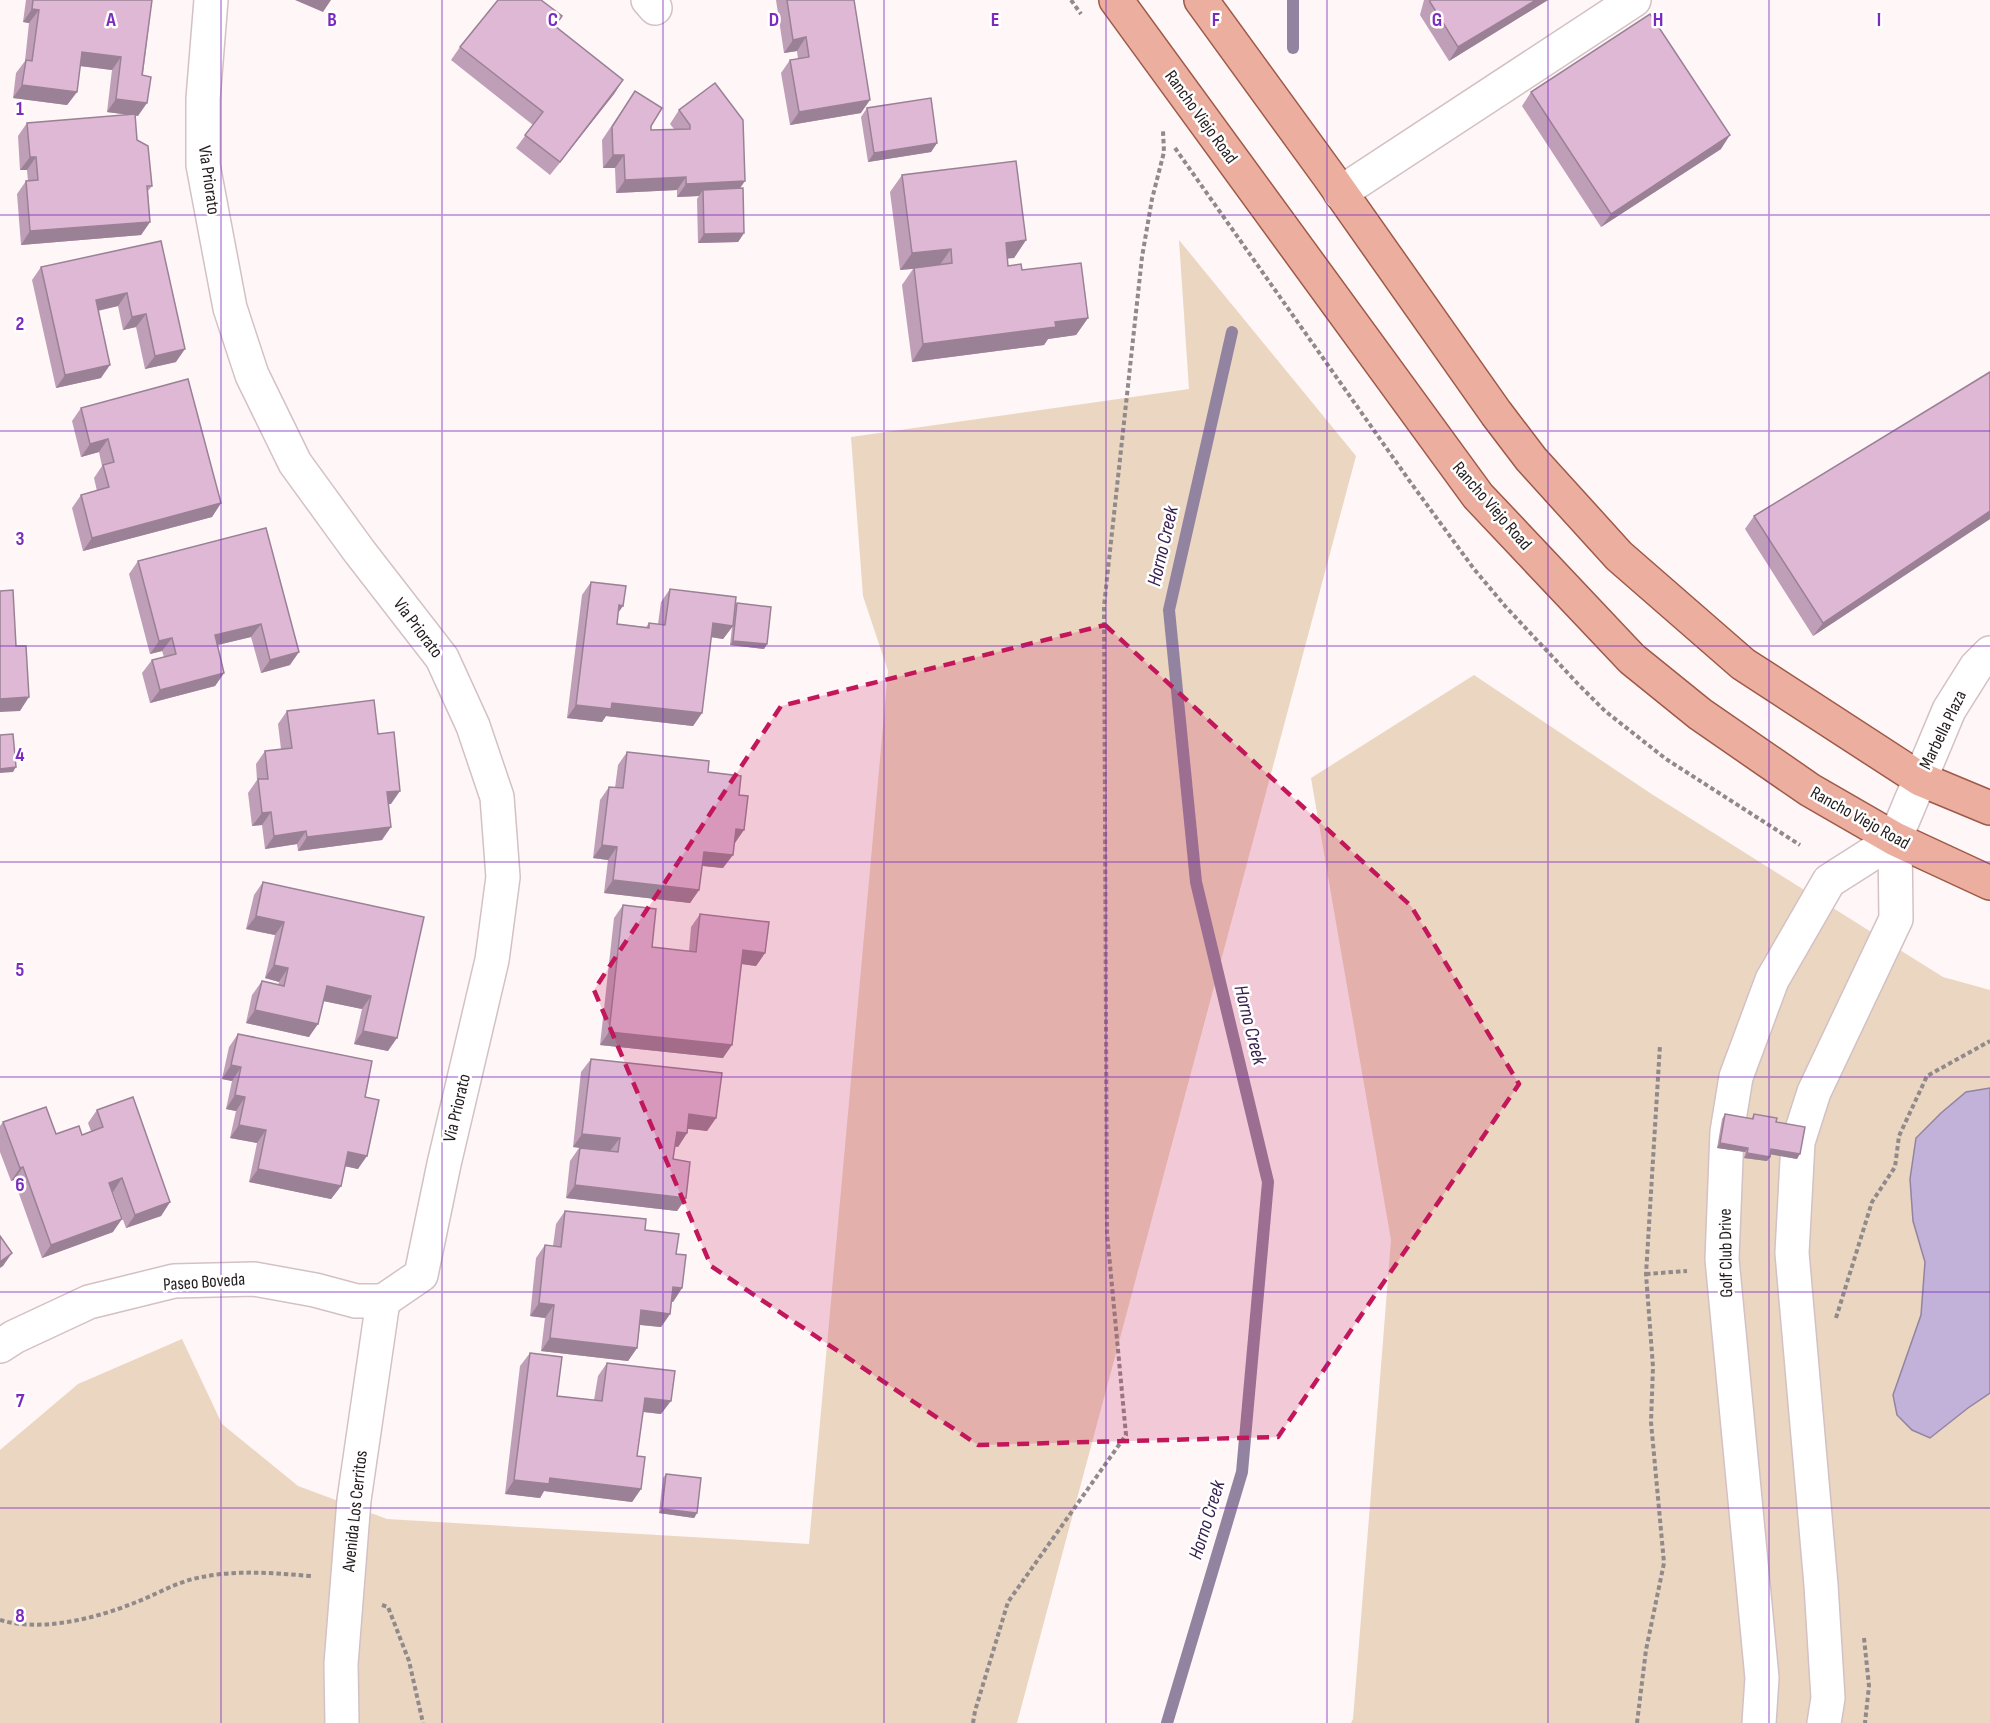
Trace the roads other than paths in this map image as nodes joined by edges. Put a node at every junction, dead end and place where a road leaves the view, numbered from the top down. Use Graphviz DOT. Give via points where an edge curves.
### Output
graph roads {
  1 [pos="211,0"];
  2 [pos="1116,0"];
  3 [pos="1201,0"];
  4 [pos="1635,0"];
  5 [pos="1340,193"];
  6 [pos="1990,653"];
  7 [pos="1920,779"];
  8 [pos="1990,808"];
  9 [pos="1895,839"];
  10 [pos="1990,883"];
  11 [pos="383,1301"];
  12 [pos="0,1346"];
  13 [pos="342,1723"];
  14 [pos="1759,1723"];
  15 [pos="1824,1723"];
  1 -- 11 [label="street, Via Priorato" via="203,99 203,165 230,308 252,375 295,463 442,657 473,726 496,797 503,878 492,960 421,1275"];
  2 -- 9 [label="main road, Rancho Viejo Road" via="1478,496 1632,659 1700,714 1810,790"];
  3 -- 5 [label="main road"];
  4 -- 5 [label="street"];
  5 -- 7 [label="main road" via="1510,432 1619,556 1743,664"];
  6 -- 7 [label="street, Marbella Plaza" via="1976,667 1949,710"];
  7 -- 8 [label="main road"];
  7 -- 9 [label="street"];
  9 -- 10 [label="main road, Rancho Viejo Road"];
  9 -- 14 [label="street, Golf Club Drive" via="1829,881 1772,980 1736,1077 1727,1132 1722,1259 1762,1678"];
  9 -- 15 [label="street" via="1896,919 1815,1092 1798,1142 1792,1253 1821,1585 1828,1698"];
  11 -- 12 [label="street, Paseo Boveda" via="356,1300 254,1279 174,1281 89,1302"];
  11 -- 13 [label="street, Avenida Los Cerritos" via="354,1500 341,1664"];
}
